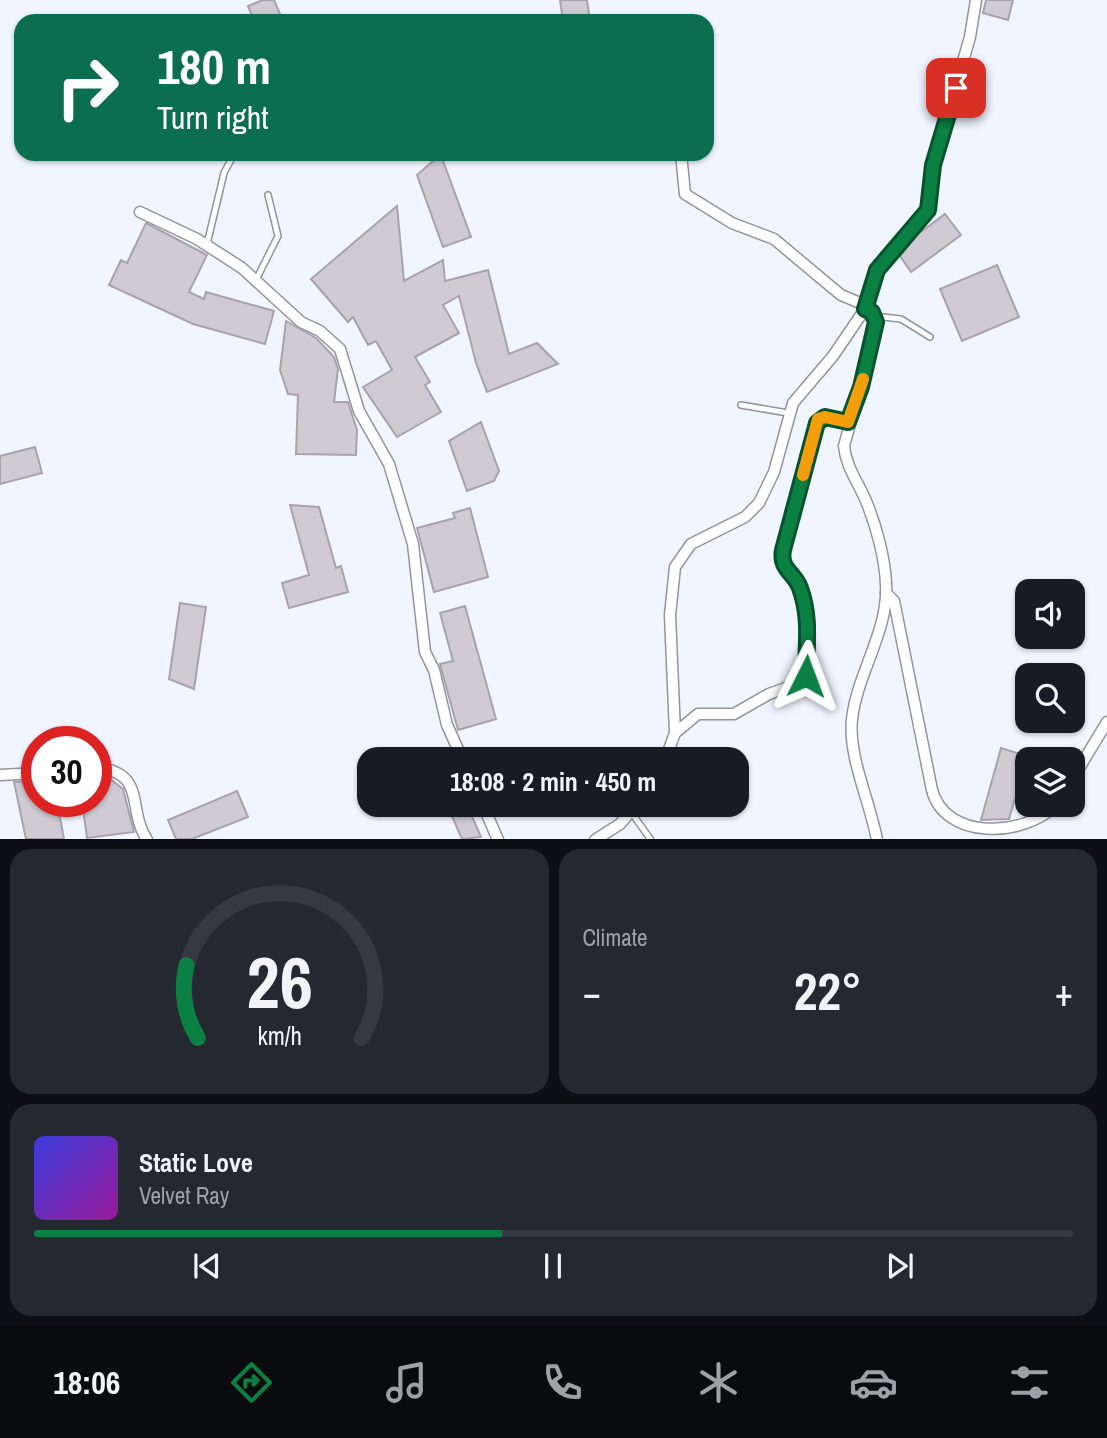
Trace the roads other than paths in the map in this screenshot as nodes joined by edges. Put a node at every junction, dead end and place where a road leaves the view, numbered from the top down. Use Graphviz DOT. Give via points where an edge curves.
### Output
graph roads {
  1 [pos="976,0"];
  2 [pos="230,161"];
  3 [pos="682,161"];
  4 [pos="268,195"];
  5 [pos="140,212"];
  6 [pos="206,245"];
  7 [pos="256,280"];
  8 [pos="868,310"];
  9 [pos="930,337"];
  10 [pos="741,405"];
  11 [pos="788,413"];
  12 [pos="848,422"];
  13 [pos="886,593"];
  14 [pos="1107,722"];
  15 [pos="675,733"];
  16 [pos="457,747"];
  17 [pos="669,747"];
  18 [pos="1085,758"];
  19 [pos="112,770"];
  20 [pos="21,774"];
  21 [pos="0,775"];
  22 [pos="488,817"];
  23 [pos="626,817"];
  24 [pos="638,817"];
  25 [pos="1040,817"];
  26 [pos="147,839"];
  27 [pos="498,839"];
  28 [pos="595,839"];
  29 [pos="651,839"];
  30 [pos="877,839"];
  1 -- 8 [label="street" via="970,37 933,165 928,210 877,270"];
  2 -- 6 [label="lane"];
  3 -- 8 [label="street" via="685,194 732,223 774,239 841,295"];
  4 -- 7 [label="lane" via="278,236"];
  5 -- 6 [label="street"];
  6 -- 7 [label="street"];
  7 -- 16 [label="street" via="301,322 340,349 359,411 389,464 413,544 425,652"];
  8 -- 9 [label="lane" via="901,319"];
  8 -- 11 [label="street"];
  8 -- 12 [label="street" via="872,346"];
  10 -- 11 [label="lane"];
  11 -- 15 [label="street" via="777,461 759,503 746,517 691,544 675,567 670,615"];
  12 -- 13 [label="street" via="845,454 871,514"];
  12 -- 15 [label="street" via="825,417 817,423 781,558 800,587 809,625 805,681 734,714 693,717"];
  13 -- 25 [label="street" via="894,601 934,798 942,810 969,828 997,832"];
  13 -- 30 [label="street" via="851,730 852,753"];
  14 -- 18 [label="street"];
  15 -- 17 [label="street"];
  19 -- 26 [label="street" via="129,782 140,830"];
  20 -- 21 [label="street"];
  22 -- 27 [label="street"];
  23 -- 28 [label="street"];
  24 -- 29 [label="lane"];
}
